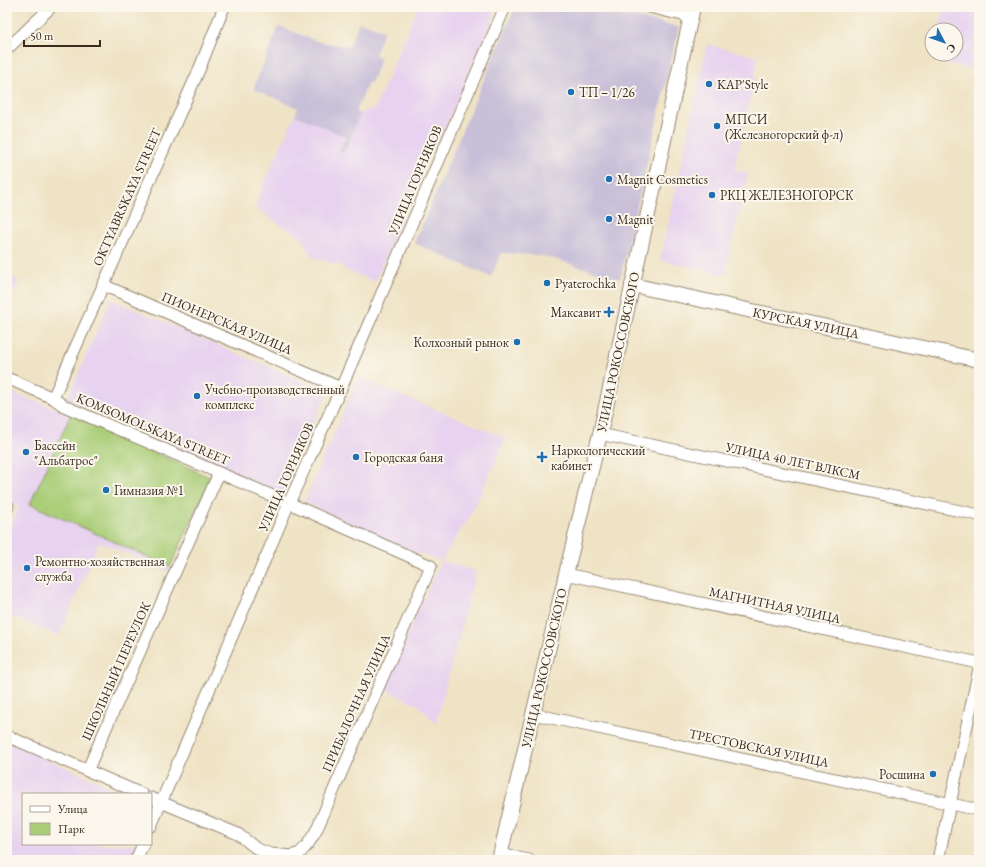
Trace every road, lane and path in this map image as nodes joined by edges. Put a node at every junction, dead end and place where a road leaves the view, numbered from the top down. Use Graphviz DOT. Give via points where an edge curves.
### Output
graph roads {
  1 [pos="51,7"];
  2 [pos="224,7"];
  3 [pos="505,7"];
  4 [pos="649,7"];
  5 [pos="692,12"];
  6 [pos="7,49"];
  7 [pos="103,284"];
  8 [pos="632,286"];
  9 [pos="979,360"];
  10 [pos="7,378"];
  11 [pos="341,388"];
  12 [pos="53,398"];
  13 [pos="600,434"];
  14 [pos="219,473"];
  15 [pos="289,503"];
  16 [pos="979,515"];
  17 [pos="566,574"];
  18 [pos="979,663"];
  19 [pos="979,669"];
  20 [pos="533,714"];
  21 [pos="7,736"];
  22 [pos="87,771"];
  23 [pos="140,793"];
  24 [pos="156,800"];
  25 [pos="950,803"];
  26 [pos="979,810"];
  27 [pos="152,821"];
  28 [pos="143,845"];
  29 [pos="500,857"];
  30 [pos="136,860"];
  31 [pos="529,860"];
  32 [pos="938,860"];
  1 -- 6 [label="street"];
  2 -- 7 [label="street, OKTYABRSKAYA STREET" via="199,70"];
  3 -- 11 [label="street, УЛИЦА ГОРНЯКОВ"];
  4 -- 5 [label="street"];
  5 -- 8 [label="main road, УЛИЦА РОКОССОВСКОГО"];
  7 -- 11 [label="street, ПИОНЕРСКАЯ УЛИЦА"];
  7 -- 12 [label="street, OKTYABRSKAYA STREET"];
  8 -- 9 [label="main road, КУРСКАЯ УЛИЦА"];
  8 -- 13 [label="main road, УЛИЦА РОКОССОВСКОГО"];
  10 -- 12 [label="street, KOMSOMOLSKAYA STREET"];
  11 -- 15 [label="street, УЛИЦА ГОРНЯКОВ"];
  12 -- 14 [label="street, KOMSOMOLSKAYA STREET" via="64,406"];
  13 -- 16 [label="street, УЛИЦА 40 ЛЕТ ВЛКСМ"];
  13 -- 17 [label="main road, УЛИЦА РОКОССОВСКОГО"];
  14 -- 15 [label="street, KOMSOMOLSKAYA STREET"];
  14 -- 22 [label="street, ШКОЛЬНЫЙ ПЕРЕУЛОК"];
  15 -- 24 [label="street, УЛИЦА ГОРНЯКОВ"];
  15 -- 24 [label="street, ПРИБАЛОЧНАЯ УЛИЦА" via="431,566 316,831 300,853 291,856 271,854 257,849 238,834"];
  17 -- 18 [label="street, МАГНИТНАЯ УЛИЦА"];
  17 -- 20 [label="main road, УЛИЦА РОКОССОВСКОГО"];
  19 -- 25 [label="street"];
  20 -- 25 [label="street, ТРЕСТОВСКАЯ УЛИЦА"];
  20 -- 29 [label="main road, УЛИЦА РОКОССОВСКОГО"];
  21 -- 22 [label="street"];
  22 -- 23 [label="street"];
  24 -- 27 [label="street, УЛИЦА ГОРНЯКОВ"];
  25 -- 26 [label="street, ТРЕСТОВСКАЯ УЛИЦА"];
  25 -- 32 [label="street"];
  28 -- 30 [label="street"];
  29 -- 31 [label="street"];
}
